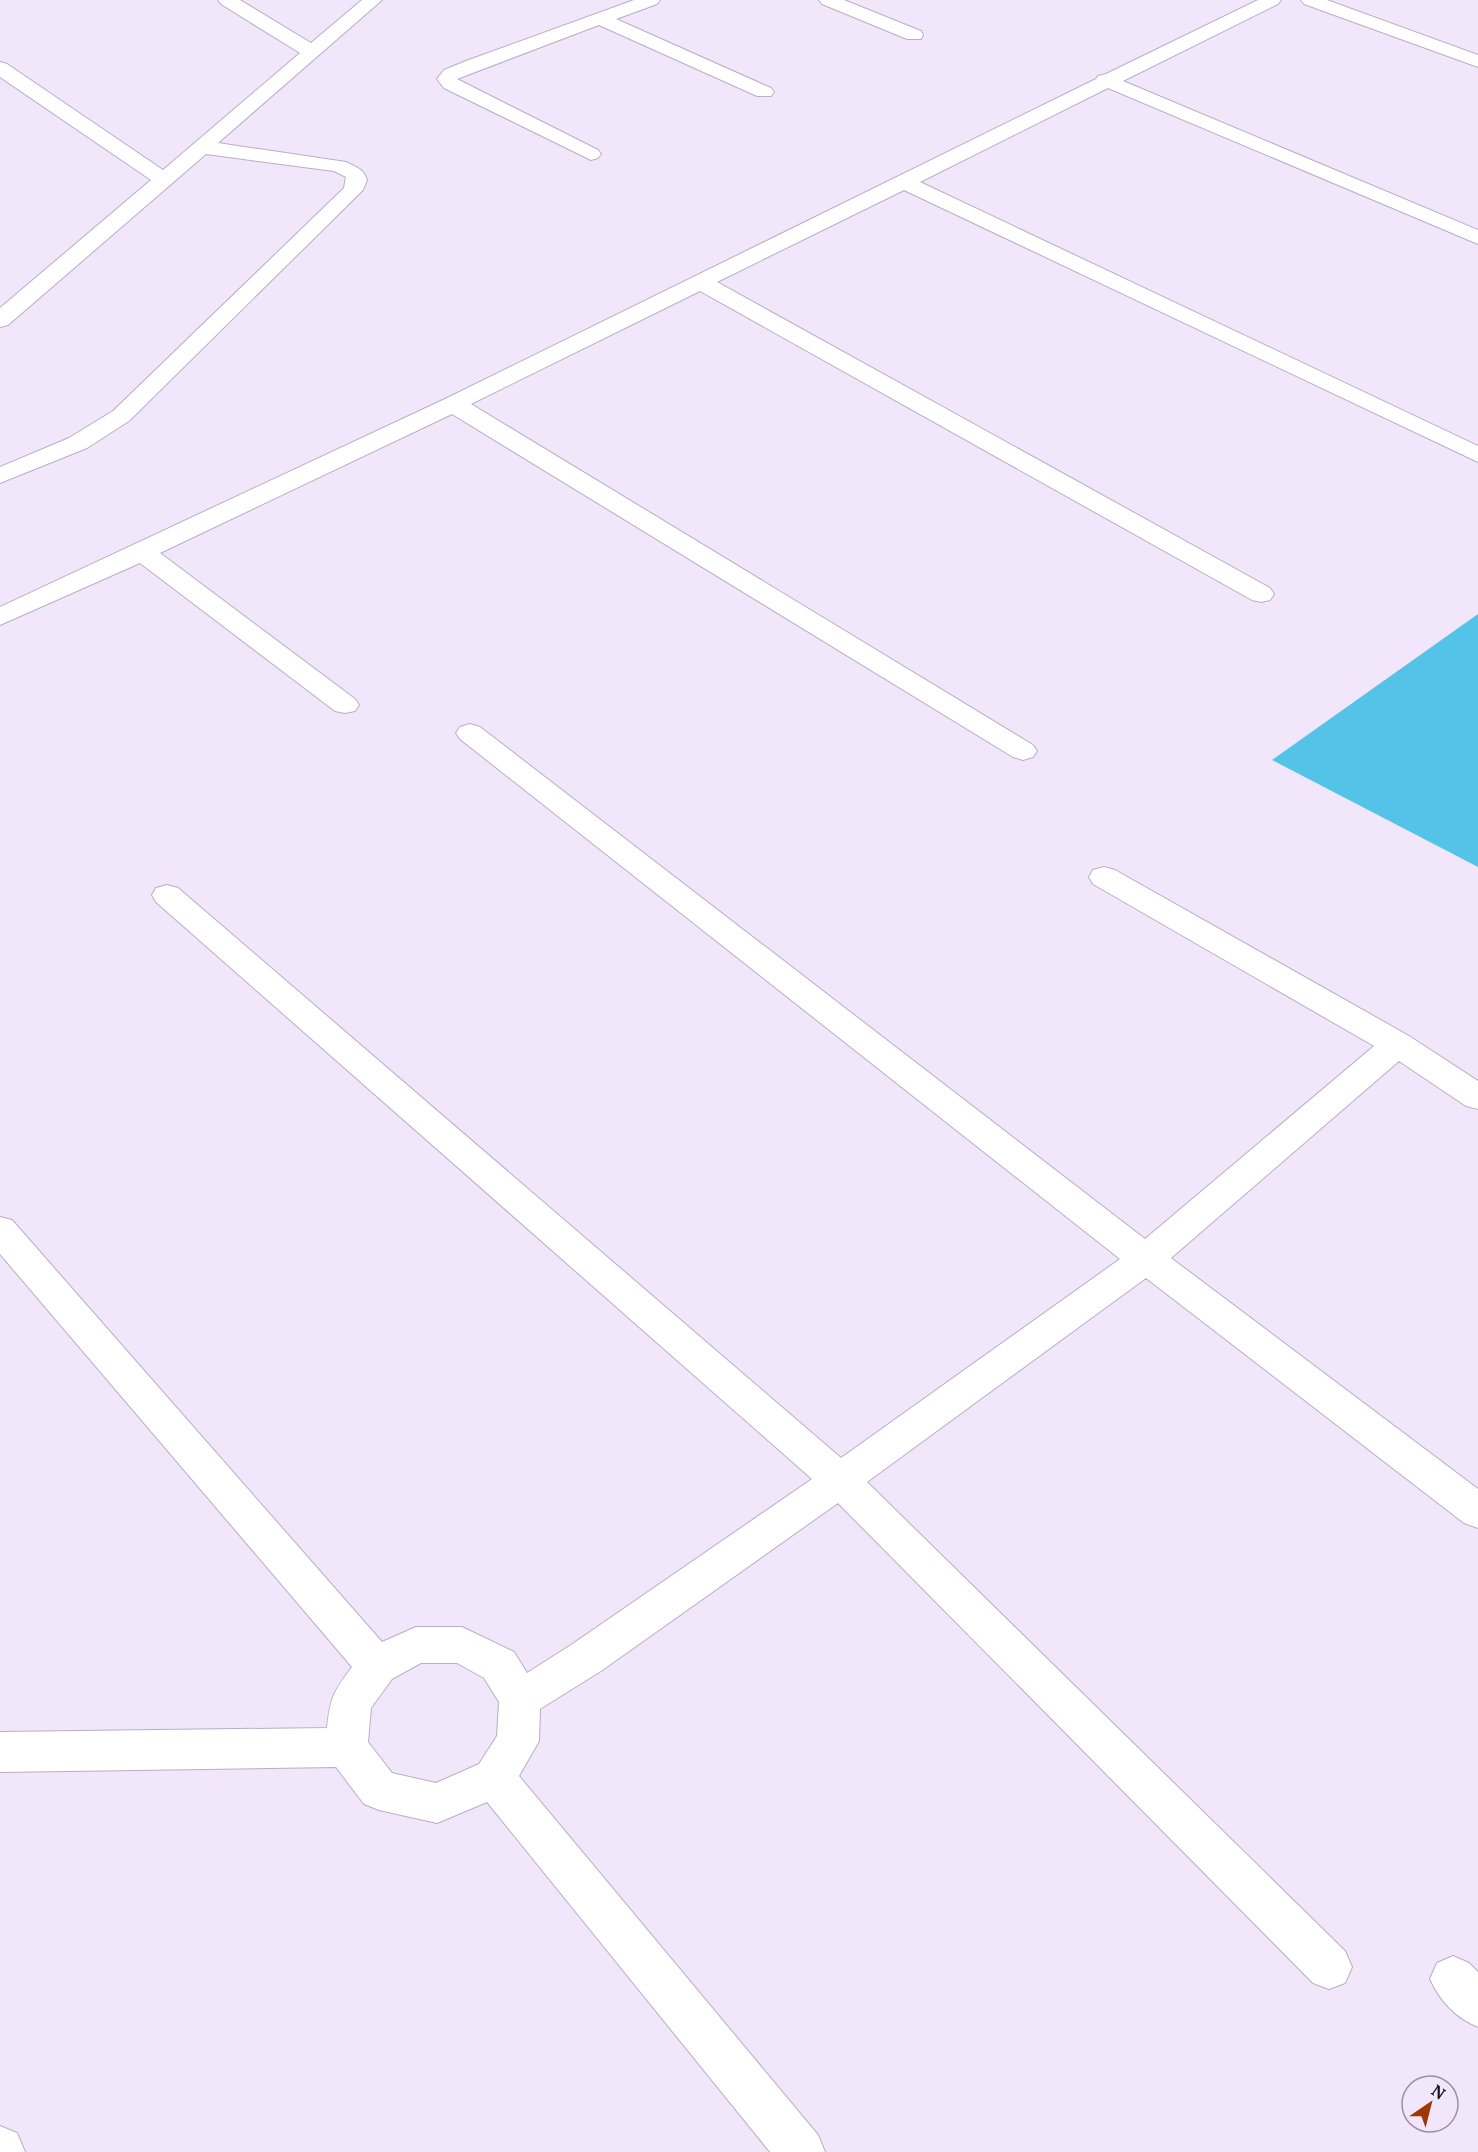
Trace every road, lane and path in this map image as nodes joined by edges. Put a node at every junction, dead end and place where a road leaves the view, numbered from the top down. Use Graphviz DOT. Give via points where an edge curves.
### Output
graph roads {
  1 [pos="228,0"];
  2 [pos="373,0"];
  3 [pos="651,0"];
  4 [pos="828,0"];
  5 [pos="1272,0"];
  6 [pos="1310,0"];
  7 [pos="600,19"];
  8 [pos="914,34"];
  9 [pos="312,52"];
  10 [pos="1478,61"];
  11 [pos="0,68"];
  12 [pos="1105,80"];
  13 [pos="764,92"];
  14 [pos="200,147"];
  15 [pos="591,154"];
  16 [pos="163,179"];
  17 [pos="906,183"];
  18 [pos="1478,238"];
  19 [pos="701,282"];
  20 [pos="0,320"];
  21 [pos="453,404"];
  22 [pos="1478,454"];
  23 [pos="0,476"];
  24 [pos="142,552"];
  25 [pos="1262,594"];
  26 [pos="0,617"];
  27 [pos="345,705"];
  28 [pos="470,733"];
  29 [pos="1023,751"];
  30 [pos="1104,877"];
  31 [pos="167,895"];
  32 [pos="1397,1044"];
  33 [pos="1478,1096"];
  34 [pos="0,1230"];
  35 [pos="1146,1259"];
  36 [pos="840,1480"];
  37 [pos="1478,1511"];
  38 [pos="377,1666"];
  39 [pos="520,1699"];
  40 [pos="347,1747"];
  41 [pos="0,1752"];
  42 [pos="494,1778"];
  43 [pos="1329,1967"];
  44 [pos="801,2152"];
  1 -- 9 [label="street"];
  2 -- 9 [label="street"];
  3 -- 7 [label="street"];
  4 -- 8 [label="street"];
  5 -- 12 [label="street"];
  6 -- 10 [label="street"];
  7 -- 13 [label="street"];
  7 -- 15 [label="street" via="473,64 447,79"];
  9 -- 14 [label="street"];
  11 -- 16 [label="street"];
  12 -- 17 [label="street"];
  12 -- 18 [label="street"];
  14 -- 16 [label="street"];
  14 -- 23 [label="street" via="339,166 355,174 357,180 353,190 121,416 78,443"];
  16 -- 20 [label="street"];
  17 -- 19 [label="street"];
  17 -- 22 [label="street"];
  19 -- 21 [label="street"];
  19 -- 25 [label="street"];
  21 -- 24 [label="street"];
  21 -- 29 [label="street"];
  24 -- 26 [label="street"];
  24 -- 27 [label="street"];
  28 -- 35 [label="street"];
  30 -- 32 [label="street"];
  31 -- 36 [label="street"];
  32 -- 33 [label="street"];
  32 -- 35 [label="street"];
  34 -- 38 [label="street"];
  35 -- 36 [label="street"];
  35 -- 37 [label="street"];
  36 -- 39 [label="street" via="586,1658"];
  36 -- 43 [label="street"];
  38 -- 39 [label="street" via="416,1645 462,1645 499,1665"];
  38 -- 40 [label="street" via="350,1703"];
  39 -- 42 [label="street" via="518,1741"];
  40 -- 41 [label="street"];
  40 -- 42 [label="street" via="379,1790 437,1803"];
  42 -- 44 [label="street"];
}
